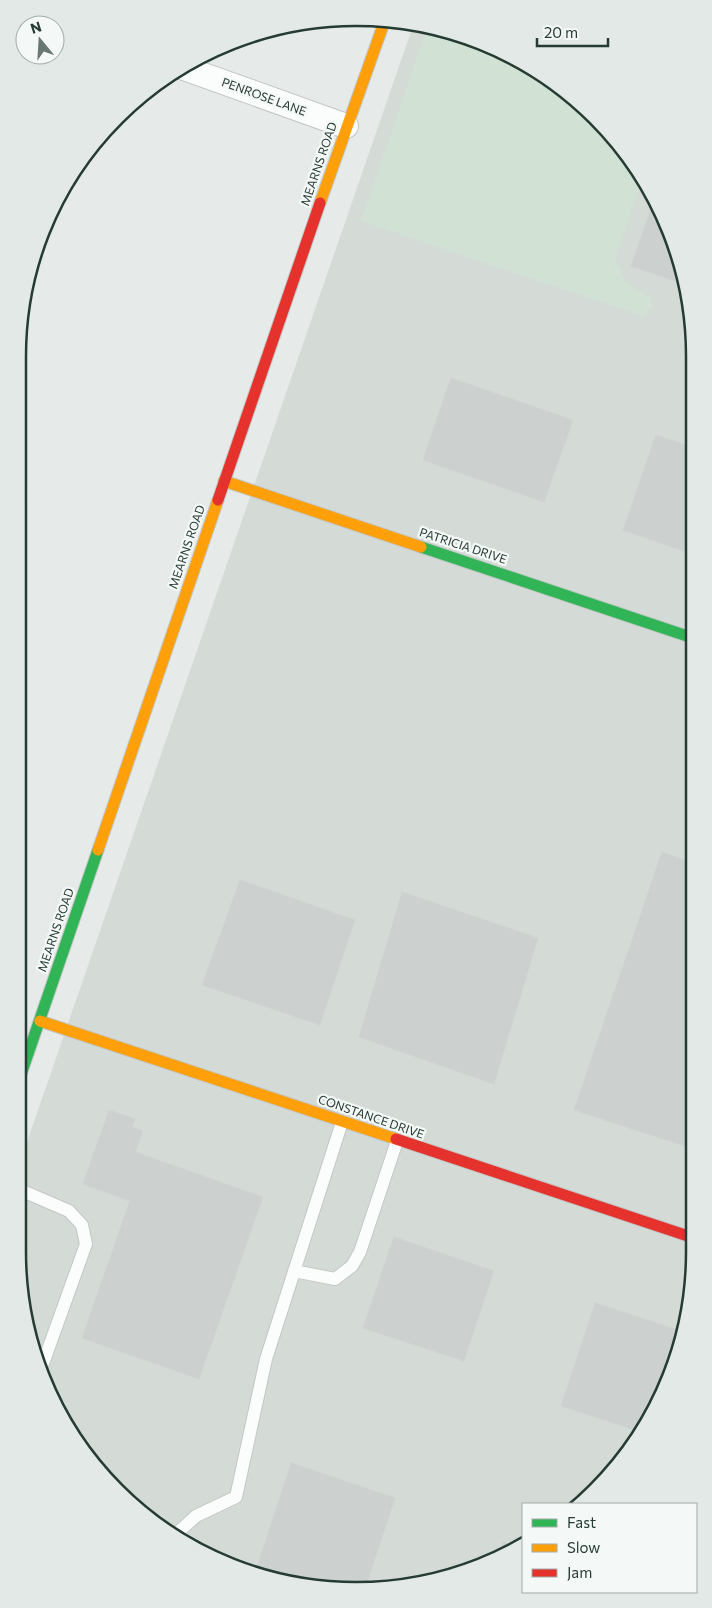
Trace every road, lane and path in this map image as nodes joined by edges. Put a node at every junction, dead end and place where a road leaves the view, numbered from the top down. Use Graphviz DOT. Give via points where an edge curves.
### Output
graph roads {
  1 [pos="382,27"];
  2 [pos="191,70"];
  3 [pos="346,126"];
  4 [pos="224,481"];
  5 [pos="686,636"];
  6 [pos="40,1021"];
  7 [pos="26,1060"];
  8 [pos="342,1122"];
  9 [pos="397,1141"];
  10 [pos="26,1193"];
  11 [pos="686,1235"];
  12 [pos="294,1271"];
  13 [pos="45,1359"];
  14 [pos="180,1531"];
  1 -- 3 [label="street, MEARNS ROAD"];
  2 -- 3 [label="street, PENROSE LANE"];
  3 -- 4 [label="street, MEARNS ROAD"];
  4 -- 5 [label="street, PATRICIA DRIVE"];
  4 -- 6 [label="street, MEARNS ROAD"];
  6 -- 7 [label="street, MEARNS ROAD"];
  6 -- 8 [label="street, CONSTANCE DRIVE"];
  8 -- 9 [label="street, CONSTANCE DRIVE"];
  8 -- 12 [label="lane"];
  9 -- 11 [label="street, CONSTANCE DRIVE"];
  9 -- 12 [label="lane" via="360,1252 352,1266 335,1279"];
  10 -- 13 [label="lane" via="69,1211 82,1225 86,1244"];
  12 -- 14 [label="lane" via="266,1359 236,1497 196,1516"];
}
